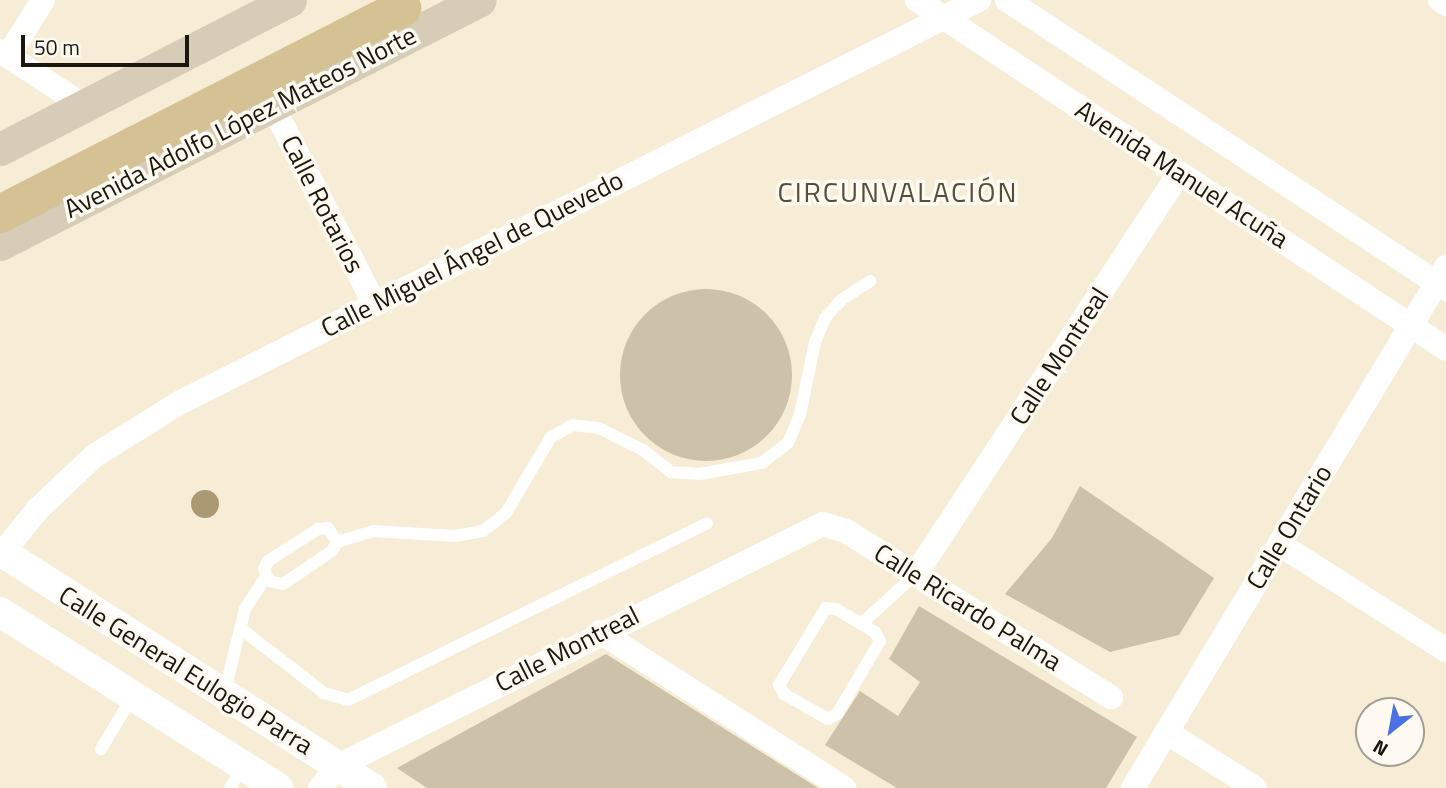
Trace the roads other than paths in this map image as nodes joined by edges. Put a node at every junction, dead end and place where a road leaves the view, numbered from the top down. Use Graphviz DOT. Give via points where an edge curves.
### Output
graph roads {
  1 [pos="43,0"];
  2 [pos="290,0"];
  3 [pos="480,0"];
  4 [pos="917,0"];
  5 [pos="979,0"];
  6 [pos="1007,0"];
  7 [pos="1440,0"];
  8 [pos="1446,4"];
  9 [pos="409,9"];
  10 [pos="945,19"];
  11 [pos="4,53"];
  12 [pos="272,105"];
  13 [pos="83,106"];
  14 [pos="0,149"];
  15 [pos="1179,173"];
  16 [pos="6,206"];
  17 [pos="0,244"];
  18 [pos="1443,280"];
  19 [pos="870,281"];
  20 [pos="374,303"];
  21 [pos="1410,325"];
  22 [pos="1446,349"];
  23 [pos="707,523"];
  24 [pos="823,524"];
  25 [pos="337,542"];
  26 [pos="1279,544"];
  27 [pos="1,553"];
  28 [pos="916,574"];
  29 [pos="267,577"];
  30 [pos="0,612"];
  31 [pos="861,624"];
  32 [pos="240,628"];
  33 [pos="600,632"];
  34 [pos="1446,650"];
  35 [pos="224,694"];
  36 [pos="133,696"];
  37 [pos="1111,697"];
  38 [pos="1166,732"];
  39 [pos="101,749"];
  40 [pos="236,777"];
  41 [pos="329,777"];
  42 [pos="278,788"];
  43 [pos="372,788"];
  44 [pos="844,788"];
  45 [pos="1133,788"];
  46 [pos="1255,788"];
  1 -- 11 [label="street"];
  2 -- 13 [label="main road"];
  3 -- 9 [label="main road, Avenida Adolfo López Mateos Norte"];
  4 -- 10 [label="street, Avenida Manuel Acuña"];
  5 -- 10 [label="street, Calle Miguel Ángel de Quevedo"];
  6 -- 18 [label="street, Avenida Manuel Acuña"];
  7 -- 8 [label="street"];
  9 -- 12 [label="main road, Avenida Adolfo López Mateos Norte"];
  9 -- 16 [label="main road, Avenida Adolfo López Mateos Norte"];
  10 -- 15 [label="street, Avenida Manuel Acuña"];
  10 -- 20 [label="street, Calle Miguel Ángel de Quevedo"];
  11 -- 13 [label="street"];
  12 -- 17 [label="main road, Avenida Adolfo López Mateos Norte"];
  12 -- 20 [label="street, Calle Rotarios"];
  13 -- 14 [label="main road"];
  15 -- 21 [label="street, Avenida Manuel Acuña"];
  15 -- 28 [label="street, Calle Montreal"];
  18 -- 21 [label="street, Calle Ontario"];
  19 -- 25 [label="lane" via="841,300 825,318 815,342 800,415 788,443 762,463 699,474 671,472 643,450 599,428 573,425 551,438 506,513 483,531 455,536 373,531"];
  20 -- 27 [label="street, Calle Miguel Ángel de Quevedo" via="179,403 114,442 62,484"];
  21 -- 22 [label="street, Avenida Manuel Acuña"];
  21 -- 26 [label="street, Calle Ontario"];
  23 -- 32 [label="lane" via="348,700 324,693"];
  24 -- 28 [label="street, Calle Ricardo Palma" via="846,531"];
  24 -- 33 [label="street, Calle Montreal"];
  25 -- 29 [label="lane" via="332,551 283,584 273,584"];
  25 -- 29 [label="lane" via="328,528 318,529 268,561"];
  26 -- 34 [label="street"];
  26 -- 38 [label="street, Calle Ontario"];
  27 -- 35 [label="street, Calle General Eulogio Parra"];
  28 -- 31 [label="lane"];
  28 -- 37 [label="street, Calle Ricardo Palma"];
  29 -- 32 [label="lane" via="250,599"];
  30 -- 36 [label="street, Calle General Eulogio Parra"];
  31 -- 31 [label="lane" via="826,608 780,680 781,690 823,718 833,718 878,646 878,636"];
  32 -- 35 [label="lane"];
  33 -- 41 [label="street, Calle Montreal"];
  33 -- 44 [label="street"];
  35 -- 41 [label="street, Calle General Eulogio Parra"];
  36 -- 39 [label="lane"];
  36 -- 40 [label="street, Calle General Eulogio Parra"];
  38 -- 45 [label="street, Calle Ontario"];
  38 -- 46 [label="street"];
  40 -- 42 [label="street, Calle General Eulogio Parra"];
  41 -- 43 [label="street, Calle General Eulogio Parra"];
}
